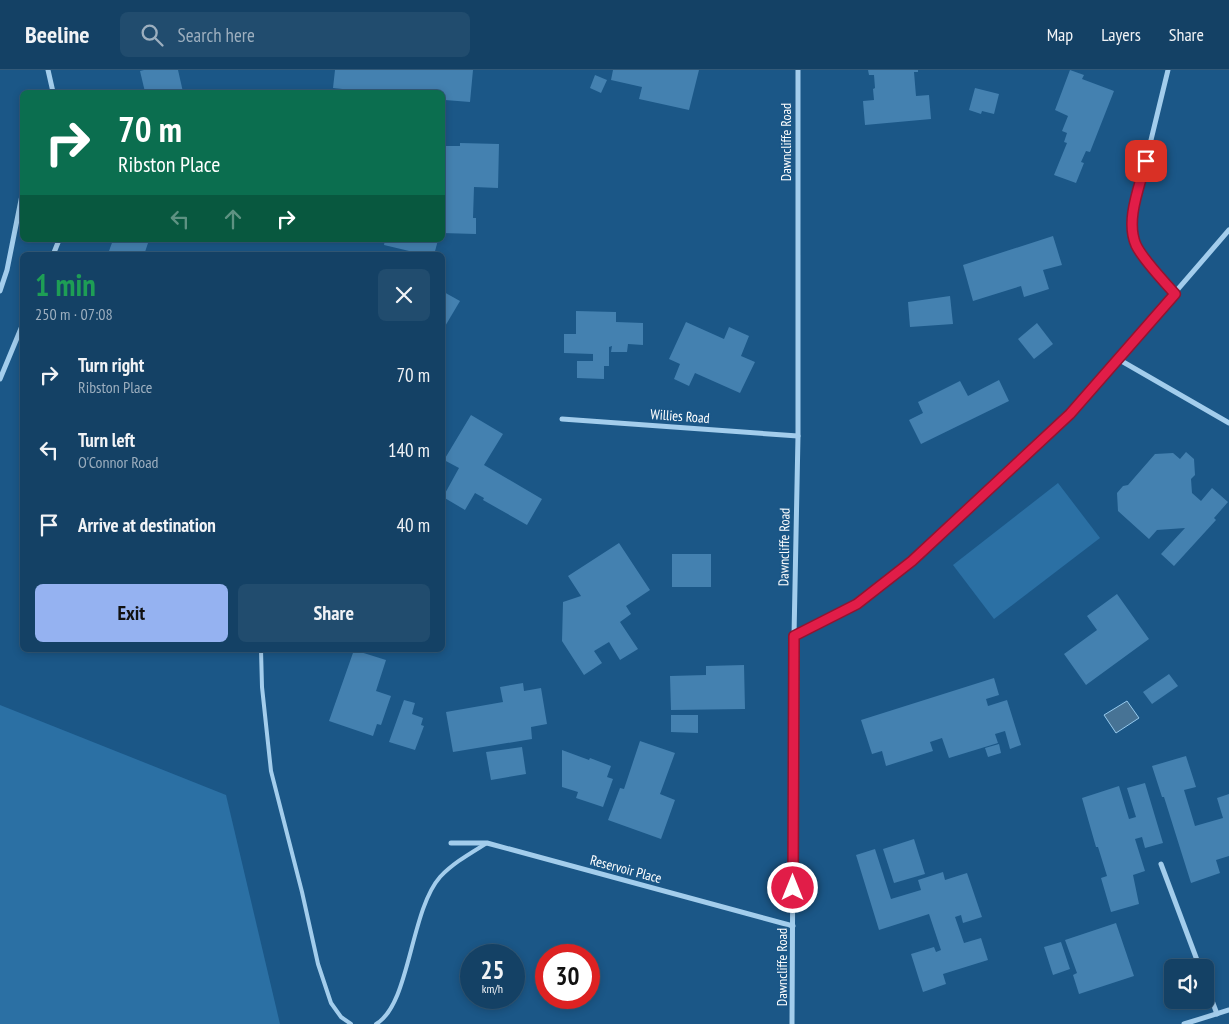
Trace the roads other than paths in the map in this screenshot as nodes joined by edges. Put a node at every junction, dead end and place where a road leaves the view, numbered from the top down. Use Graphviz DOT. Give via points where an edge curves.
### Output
graph roads {
  1 [pos="48,70"];
  2 [pos="798,70"];
  3 [pos="1168,70"];
  4 [pos="53,90"];
  5 [pos="20,205"];
  6 [pos="1229,230"];
  7 [pos="0,291"];
  8 [pos="1175,294"];
  9 [pos="20,331"];
  10 [pos="1118,359"];
  11 [pos="0,379"];
  12 [pos="562,419"];
  13 [pos="1229,423"];
  14 [pos="798,436"];
  15 [pos="794,636"];
  16 [pos="261,652"];
  17 [pos="452,843"];
  18 [pos="487,843"];
  19 [pos="1162,864"];
  20 [pos="793,926"];
  21 [pos="1197,959"];
  22 [pos="1214,1006"];
  23 [pos="1229,1010"];
  24 [pos="1217,1014"];
  25 [pos="351,1024"];
  26 [pos="376,1024"];
  27 [pos="792,1024"];
  28 [pos="1184,1024"];
  1 -- 4 [label="street"];
  2 -- 14 [label="street, Dawncliffe Road"];
  3 -- 8 [label="street" via="1133,214 1133,234 1136,246"];
  5 -- 7 [label="street"];
  6 -- 8 [label="street"];
  8 -- 10 [label="street"];
  9 -- 11 [label="street"];
  10 -- 13 [label="street"];
  10 -- 15 [label="street" via="1070,414 912,561 857,604"];
  12 -- 14 [label="street, Willies Road"];
  14 -- 15 [label="street, Dawncliffe Road"];
  15 -- 20 [label="street, Dawncliffe Road"];
  16 -- 25 [label="lane" via="271,771 318,964 331,1003 341,1018"];
  17 -- 18 [label="street, Reservoir Place"];
  18 -- 20 [label="street, Reservoir Place"];
  18 -- 26 [label="lane" via="459,860 440,878 420,918 399,994"];
  19 -- 21 [label="street"];
  20 -- 27 [label="street, Dawncliffe Road"];
  22 -- 24 [label="street"];
  23 -- 24 [label="street"];
  24 -- 28 [label="street"];
}
